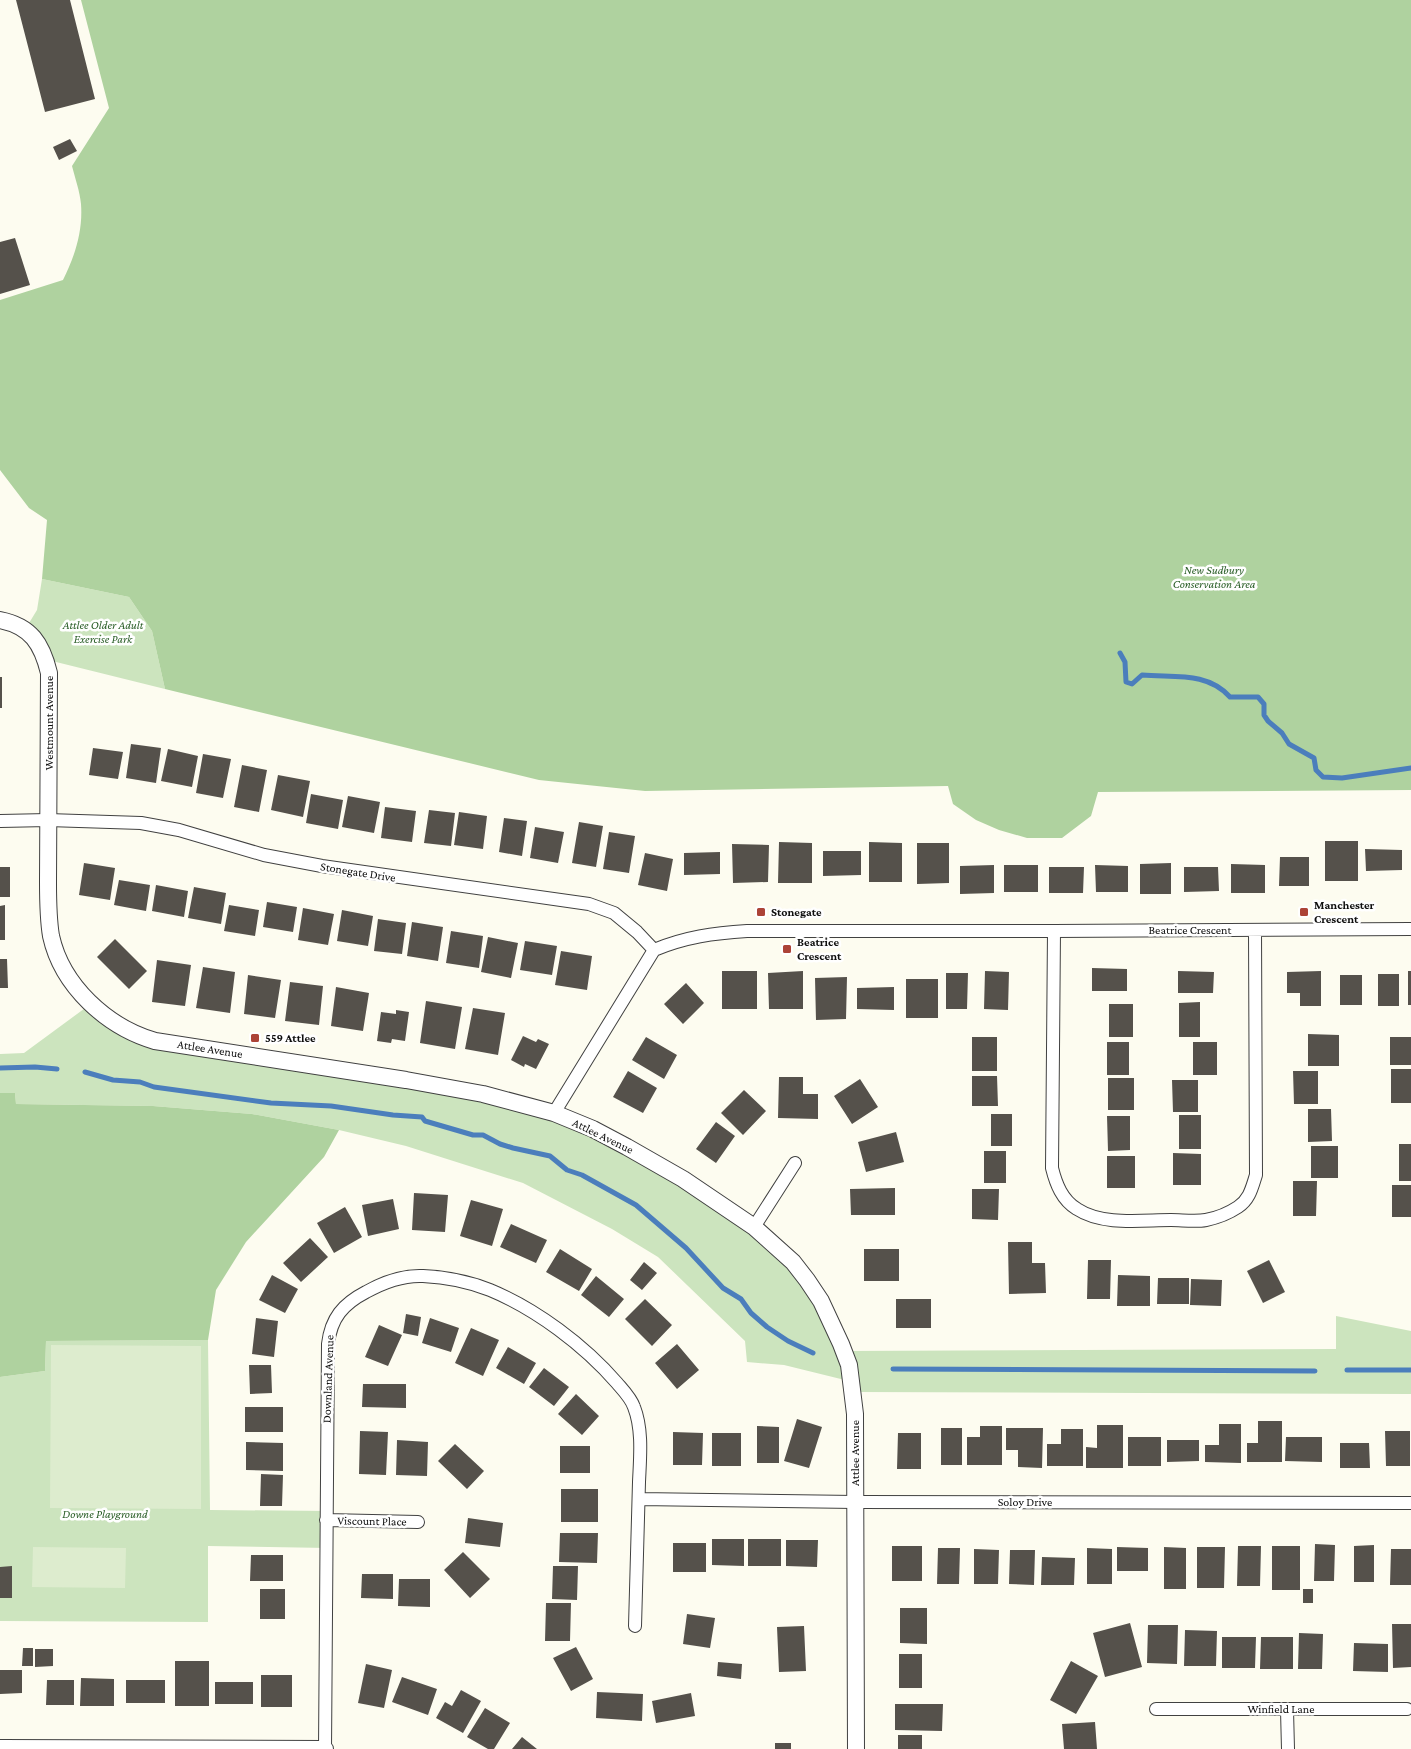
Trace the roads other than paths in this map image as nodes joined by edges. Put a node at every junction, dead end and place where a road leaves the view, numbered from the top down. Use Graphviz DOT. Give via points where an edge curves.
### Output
graph roads {
  1 [pos="0,620"];
  2 [pos="48,820"];
  3 [pos="0,822"];
  4 [pos="1411,929"];
  5 [pos="1255,930"];
  6 [pos="1054,931"];
  7 [pos="654,950"];
  8 [pos="554,1114"];
  9 [pos="795,1163"];
  10 [pos="754,1227"];
  11 [pos="639,1499"];
  12 [pos="855,1502"];
  13 [pos="1411,1503"];
  14 [pos="326,1520"];
  15 [pos="418,1522"];
  16 [pos="634,1626"];
  17 [pos="1156,1709"];
  18 [pos="1407,1709"];
  19 [pos="1287,1710"];
  20 [pos="0,1748"];
  21 [pos="93,1748"];
  22 [pos="325,1749"];
  23 [pos="856,1749"];
  24 [pos="1288,1749"];
  1 -- 2 [label="street, Westmount Avenue" via="24,628 37,642 50,673"];
  2 -- 3 [label="street, Stonegate Drive"];
  2 -- 7 [label="street, Stonegate Drive" via="141,823 179,830 264,855 322,866 589,904 614,913"];
  2 -- 8 [label="street, Attlee Avenue" via="48,910 60,961 91,1004 127,1031 155,1041 446,1086"];
  4 -- 5 [label="street, Beatrice Crescent"];
  5 -- 6 [label="street, Beatrice Crescent"];
  5 -- 6 [label="street" via="1256,1174 1249,1196 1239,1206 1204,1220 1114,1220 1098,1217 1077,1210 1056,1184 1052,1168"];
  6 -- 7 [label="street, Beatrice Crescent" via="747,931 693,936"];
  7 -- 8 [label="street"];
  8 -- 10 [label="street, Attlee Avenue" via="656,1163"];
  9 -- 10 [label="street"];
  10 -- 12 [label="street, Attlee Avenue" via="807,1280 831,1319 849,1365 855,1414"];
  11 -- 12 [label="street, Soloy Drive"];
  11 -- 14 [label="street, Downland Avenue" via="639,1426 634,1406 623,1389 592,1356 550,1324 489,1289 448,1279 408,1276 387,1282 355,1298 343,1308 330,1330"];
  11 -- 16 [label="street, Downland Avenue"];
  12 -- 13 [label="street, Soloy Drive"];
  12 -- 23 [label="street, Attlee Avenue"];
  14 -- 15 [label="street, Viscount Place"];
  14 -- 22 [label="street, Downland Avenue"];
  17 -- 19 [label="street, Winfield Lane"];
  18 -- 19 [label="street, Winfield Lane"];
  19 -- 24 [label="street"];
  20 -- 21 [label="street"];
  21 -- 22 [label="street"];
}
